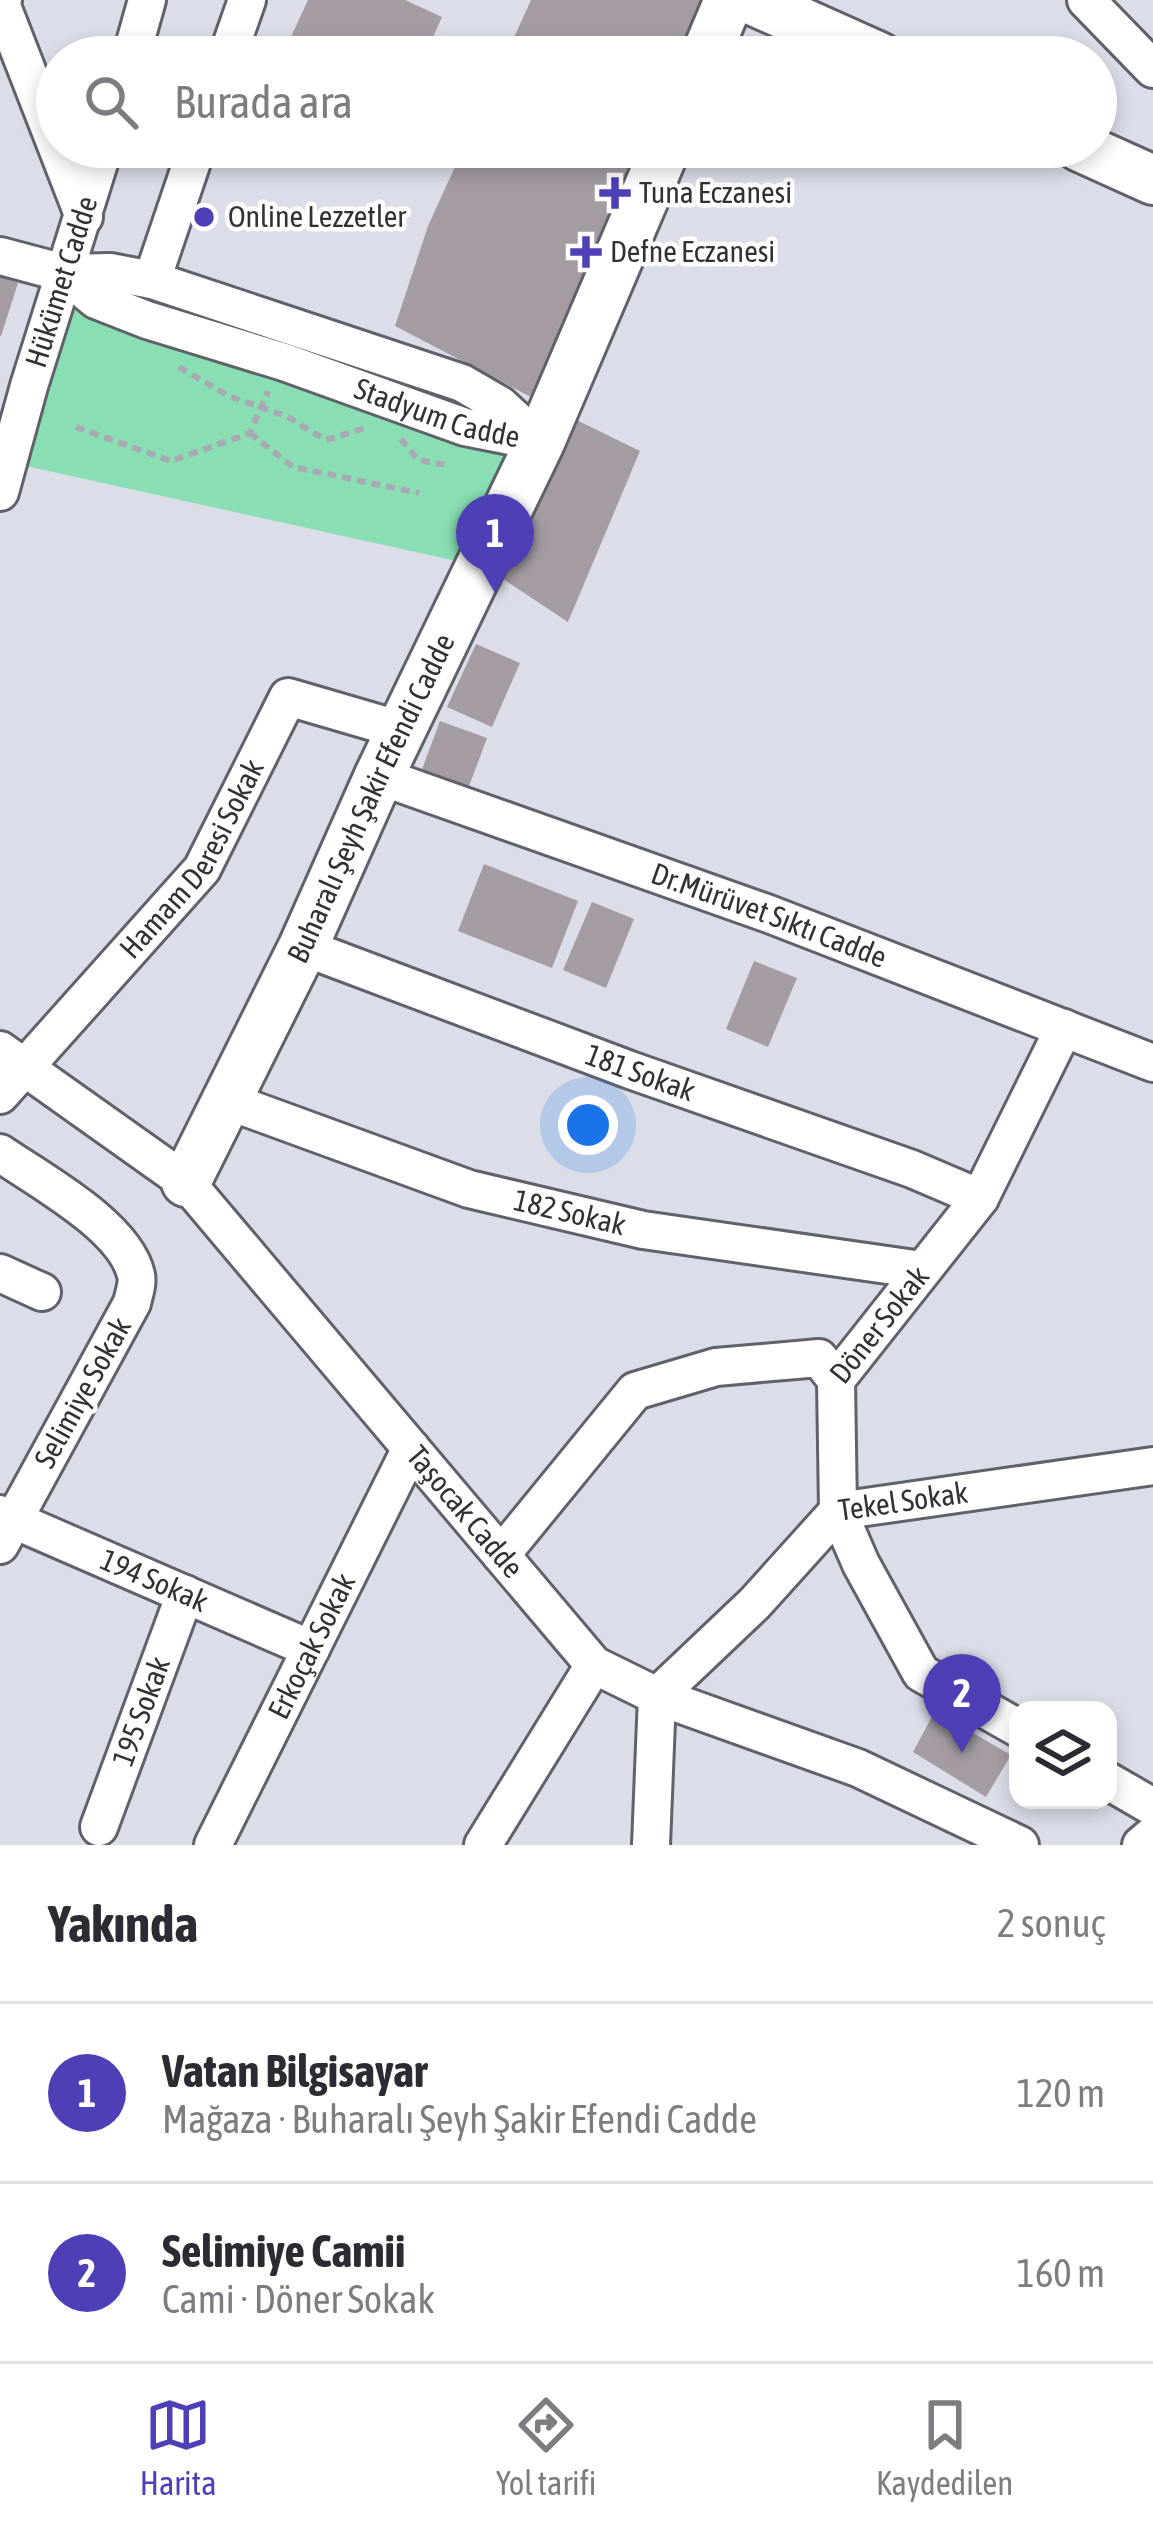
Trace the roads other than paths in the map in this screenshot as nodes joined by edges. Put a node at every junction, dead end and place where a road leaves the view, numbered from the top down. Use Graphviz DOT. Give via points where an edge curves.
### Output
graph roads {
  1 [pos="147,0"];
  2 [pos="247,0"];
  3 [pos="729,0"];
  4 [pos="752,0"];
  5 [pos="1085,0"];
  6 [pos="2,1"];
  7 [pos="137,36"];
  8 [pos="234,36"];
  9 [pos="714,36"];
  10 [pos="832,36"];
  11 [pos="1153,69"];
  12 [pos="36,91"];
  13 [pos="1117,164"];
  14 [pos="65,168"];
  15 [pos="98,168"];
  16 [pos="190,168"];
  17 [pos="657,168"];
  18 [pos="1153,180"];
  19 [pos="84,217"];
  20 [pos="0,256"];
  21 [pos="64,273"];
  22 [pos="152,280"];
  23 [pos="14,381"];
  24 [pos="540,442"];
  25 [pos="0,492"];
  26 [pos="401,730"];
  27 [pos="380,776"];
  28 [pos="303,947"];
  29 [pos="1064,1028"];
  30 [pos="1153,1063"];
  31 [pos="8,1071"];
  32 [pos="228,1101"];
  33 [pos="0,1153"];
  34 [pos="186,1183"];
  35 [pos="980,1198"];
  36 [pos="922,1270"];
  37 [pos="0,1273"];
  38 [pos="42,1292"];
  39 [pos="836,1379"];
  40 [pos="411,1448"];
  41 [pos="1153,1466"];
  42 [pos="838,1511"];
  43 [pos="4,1526"];
  44 [pos="501,1555"];
  45 [pos="185,1594"];
  46 [pos="310,1649"];
  47 [pos="594,1665"];
  48 [pos="657,1696"];
  49 [pos="1009,1723"];
  50 [pos="1117,1786"];
  51 [pos="1153,1807"];
  52 [pos="99,1827"];
  53 [pos="1153,1835"];
  54 [pos="213,1845"];
  55 [pos="483,1845"];
  56 [pos="651,1845"];
  57 [pos="1020,1845"];
  58 [pos="1141,1845"];
  1 -- 7 [label="street"];
  2 -- 8 [label="street"];
  3 -- 9 [label="street"];
  4 -- 10 [label="street"];
  5 -- 11 [label="street"];
  6 -- 12 [label="street, Hükümet Cadde"];
  13 -- 18 [label="street"];
  14 -- 19 [label="street, Hükümet Cadde"];
  15 -- 19 [label="street"];
  16 -- 22 [label="street"];
  17 -- 24 [label="street, Buharalı Şeyh Şakir Efendi Cadde"];
  19 -- 21 [label="street, Hükümet Cadde"];
  20 -- 21 [label="street, Stadyum Cadde"];
  21 -- 22 [label="street, Stadyum Cadde"];
  21 -- 23 [label="street, Hükümet Cadde"];
  21 -- 24 [label="street, Stadyum Cadde" via="96,300 148,320 465,427"];
  22 -- 24 [label="street, Stadyum Cadde" via="462,383"];
  23 -- 25 [label="street, Hükümet Cadde"];
  24 -- 26 [label="street, Buharalı Şeyh Şakir Efendi Cadde"];
  26 -- 27 [label="street, Buharalı Şeyh Şakir Efendi Cadde"];
  26 -- 31 [label="street, Hamam Deresi Sokak" via="288,697 202,869"];
  27 -- 28 [label="street, Buharalı Şeyh Şakir Efendi Cadde"];
  27 -- 29 [label="street, Dr.Mürüvet Sıktı Cadde"];
  28 -- 32 [label="street, Buharalı Şeyh Şakir Efendi Cadde"];
  28 -- 35 [label="street, 181 Sokak"];
  29 -- 30 [label="street, Dr.Mürüvet Sıktı Cadde"];
  29 -- 35 [label="street, Döner Sokak"];
  31 -- 34 [label="street, Taşocak Cadde"];
  32 -- 34 [label="street, Buharalı Şeyh Şakir Efendi Cadde"];
  32 -- 36 [label="street, 182 Sokak" via="469,1189 643,1230"];
  33 -- 43 [label="street, Selimiye Sokak" via="122,1245 137,1277 132,1303"];
  34 -- 40 [label="street, Taşocak Cadde"];
  35 -- 36 [label="street, Döner Sokak"];
  36 -- 39 [label="street, Döner Sokak"];
  37 -- 38 [label="street"];
  39 -- 42 [label="street, Döner Sokak"];
  39 -- 44 [label="street" via="819,1358 716,1367 634,1390"];
  40 -- 44 [label="street, Taşocak Cadde"];
  40 -- 46 [label="street, Erkoçak Sokak"];
  41 -- 42 [label="street, Tekel Sokak"];
  42 -- 48 [label="street, Tekel Sokak"];
  42 -- 49 [label="street, Döner Sokak" via="921,1673"];
  43 -- 45 [label="street, 194 Sokak"];
  44 -- 47 [label="street, Taşocak Cadde"];
  45 -- 46 [label="street, 194 Sokak"];
  45 -- 52 [label="street, 195 Sokak"];
  46 -- 54 [label="street, Erkoçak Sokak"];
  47 -- 48 [label="street, Taşocak Cadde"];
  47 -- 55 [label="street"];
  48 -- 56 [label="street"];
  48 -- 57 [label="street, Taşocak Cadde" via="858,1768"];
  50 -- 51 [label="street"];
  53 -- 58 [label="street"];
}
